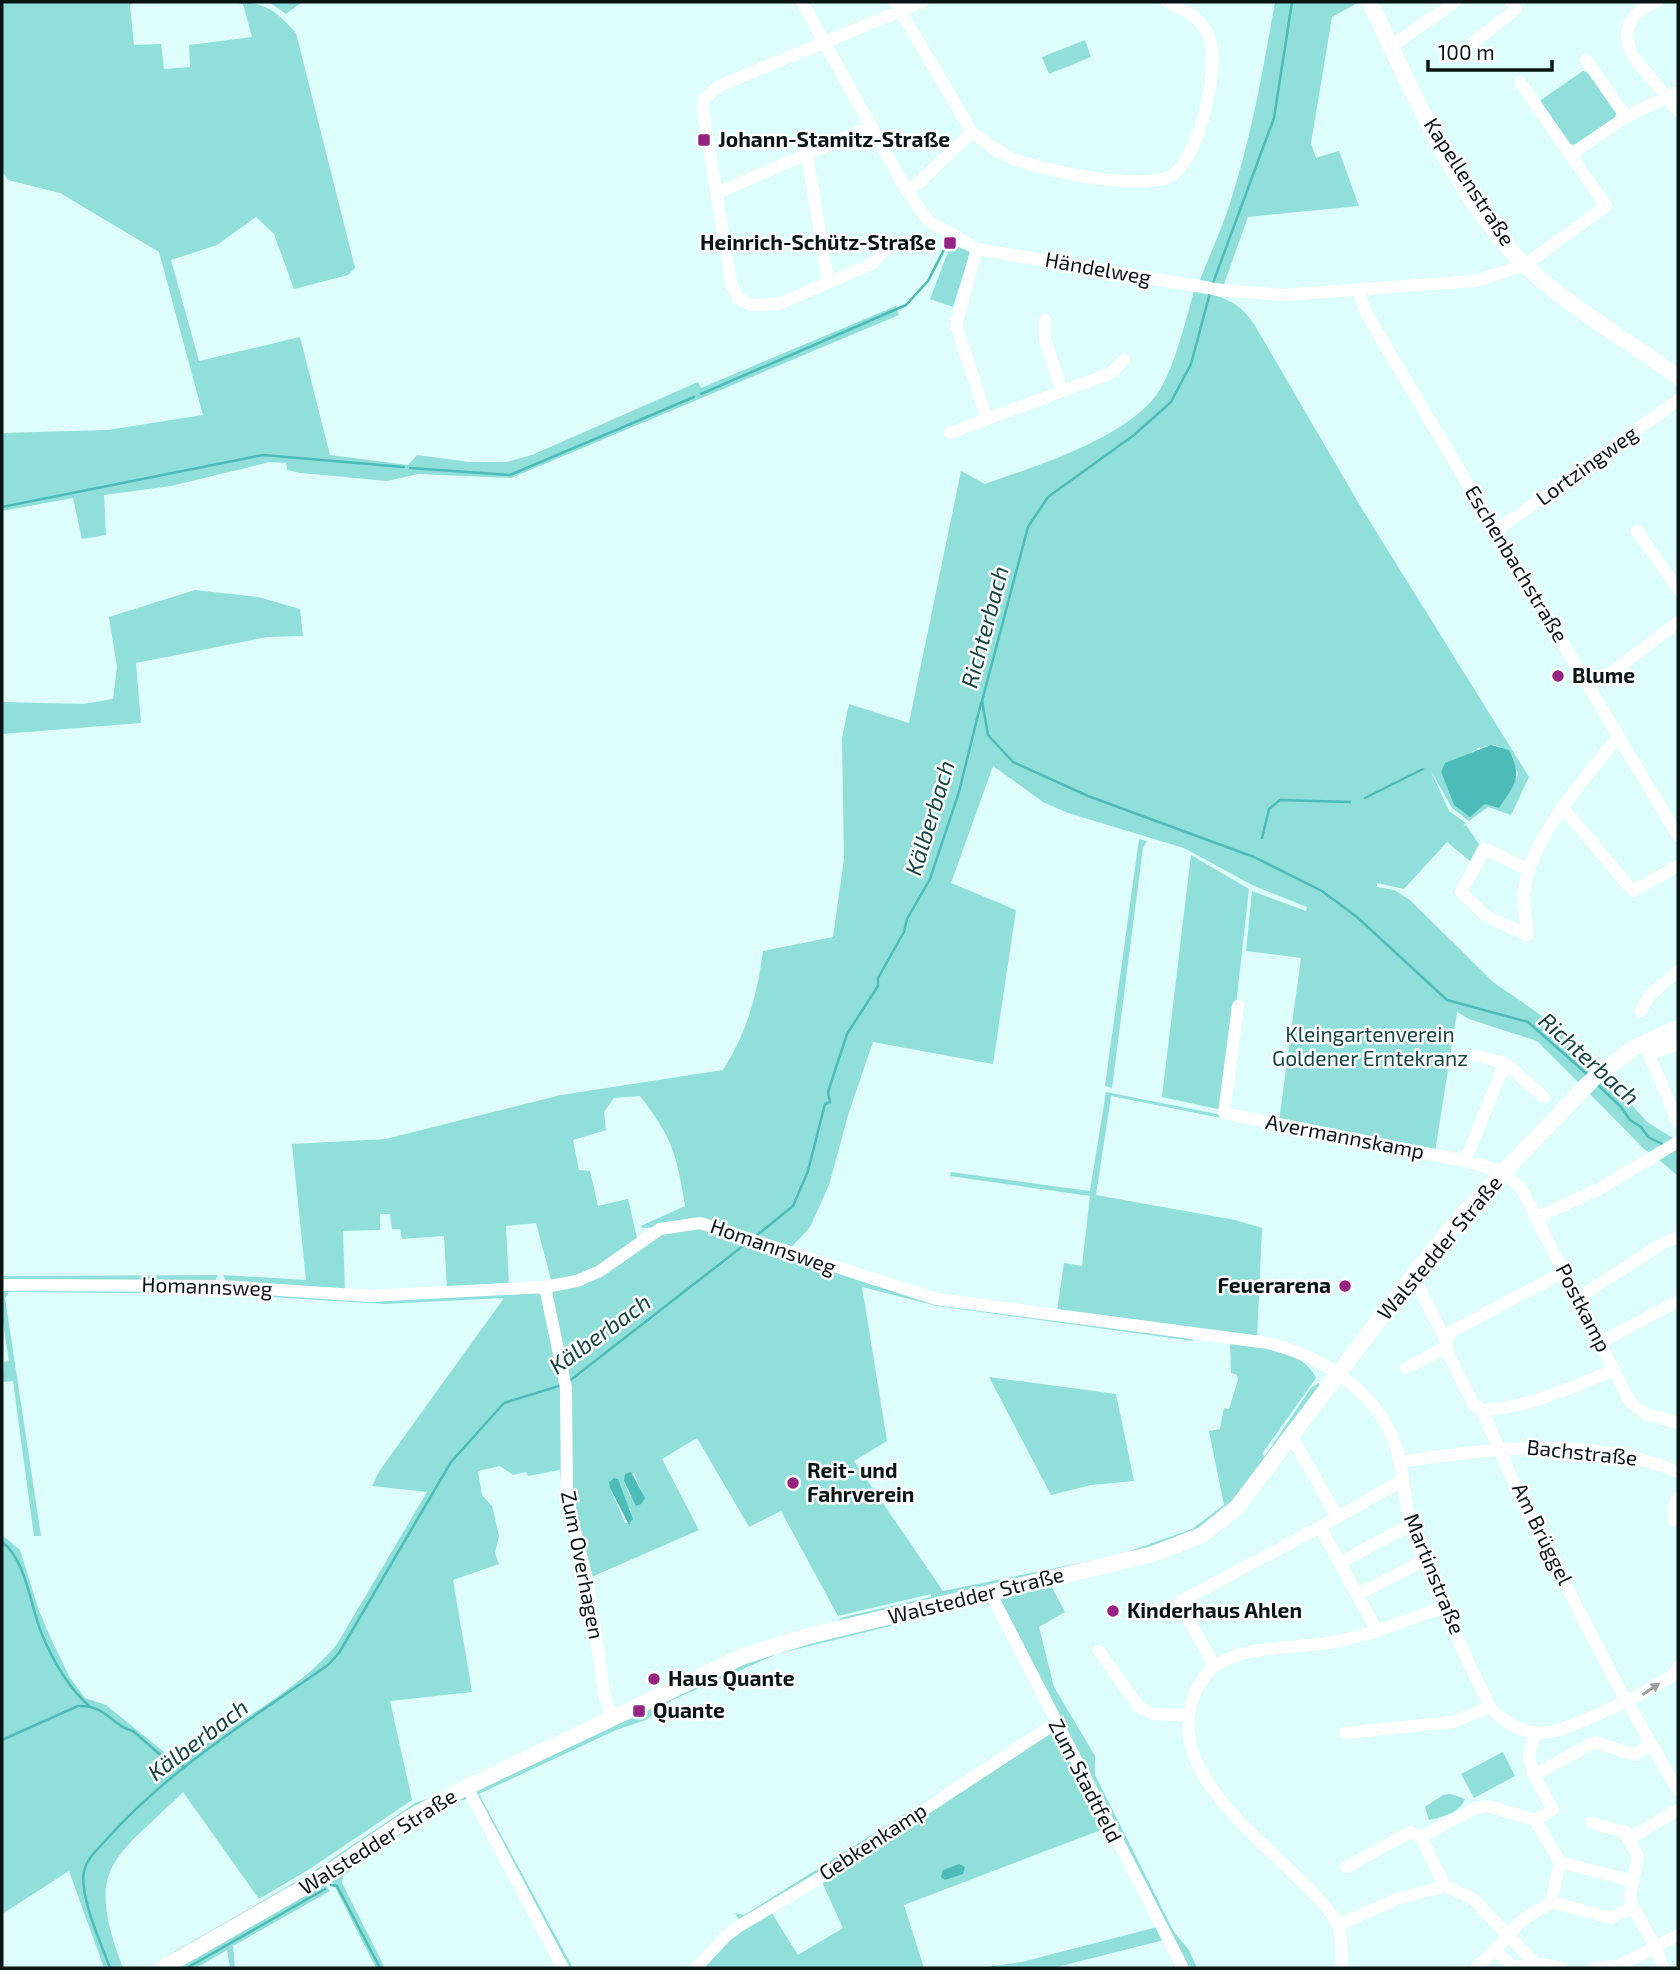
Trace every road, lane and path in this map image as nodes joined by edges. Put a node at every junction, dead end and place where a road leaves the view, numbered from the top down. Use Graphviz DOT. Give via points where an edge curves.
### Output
graph roads {
  1 [pos="802,2"];
  2 [pos="922,2"];
  3 [pos="1167,2"];
  4 [pos="1370,2"];
  5 [pos="1455,2"];
  6 [pos="1511,2"];
  7 [pos="1657,2"];
  8 [pos="897,6"];
  9 [pos="824,42"];
  10 [pos="1474,42"];
  11 [pos="1390,47"];
  12 [pos="1586,60"];
  13 [pos="1520,82"];
  14 [pos="1673,94"];
  15 [pos="1678,111"];
  16 [pos="1626,117"];
  17 [pos="870,127"];
  18 [pos="972,132"];
  19 [pos="807,154"];
  20 [pos="1570,155"];
  21 [pos="717,193"];
  22 [pos="908,193"];
  23 [pos="977,249"];
  24 [pos="884,250"];
  25 [pos="1525,265"];
  26 [pos="828,282"];
  27 [pos="1358,291"];
  28 [pos="1045,320"];
  29 [pos="1124,359"];
  30 [pos="1678,377"];
  31 [pos="1062,391"];
  32 [pos="1678,400"];
  33 [pos="987,419"];
  34 [pos="950,433"];
  35 [pos="1496,531"];
  36 [pos="1637,531"];
  37 [pos="1678,589"];
  38 [pos="1678,622"];
  39 [pos="1588,684"];
  40 [pos="1618,737"];
  41 [pos="1563,807"];
  42 [pos="1678,836"];
  43 [pos="1678,866"];
  44 [pos="1529,870"];
  45 [pos="1678,971"];
  46 [pos="1238,1006"];
  47 [pos="1641,1011"];
  48 [pos="1678,1028"];
  49 [pos="1678,1044"];
  50 [pos="1647,1049"];
  51 [pos="1476,1056"];
  52 [pos="1505,1063"];
  53 [pos="1544,1097"];
  54 [pos="1678,1122"];
  55 [pos="1678,1143"];
  56 [pos="1465,1161"];
  57 [pos="1504,1172"];
  58 [pos="1536,1218"];
  59 [pos="1678,1237"];
  60 [pos="1564,1272"];
  61 [pos="1413,1275"];
  62 [pos="2,1285"];
  63 [pos="545,1287"];
  64 [pos="1578,1298"];
  65 [pos="1678,1301"];
  66 [pos="1601,1342"];
  67 [pos="1446,1344"];
  68 [pos="1406,1368"];
  69 [pos="1614,1370"];
  70 [pos="1339,1374"];
  71 [pos="1482,1410"];
  72 [pos="1678,1423"];
  73 [pos="1292,1437"];
  74 [pos="1500,1447"];
  75 [pos="1400,1462"];
  76 [pos="1678,1472"];
  77 [pos="1403,1480"];
  78 [pos="1678,1497"];
  79 [pos="1337,1517"];
  80 [pos="1674,1520"];
  81 [pos="1410,1525"];
  82 [pos="1321,1527"];
  83 [pos="1423,1557"];
  84 [pos="1341,1562"];
  85 [pos="990,1592"];
  86 [pos="1359,1594"];
  87 [pos="1445,1607"];
  88 [pos="1376,1629"];
  89 [pos="1099,1651"];
  90 [pos="1214,1666"];
  91 [pos="1676,1670"];
  92 [pos="1627,1703"];
  93 [pos="1490,1707"];
  94 [pos="1187,1716"];
  95 [pos="611,1718"];
  96 [pos="1056,1723"];
  97 [pos="1345,1733"];
  98 [pos="1534,1733"];
  99 [pos="1650,1745"];
  100 [pos="1534,1775"];
  101 [pos="467,1787"];
  102 [pos="1678,1791"];
  103 [pos="1678,1810"];
  104 [pos="1535,1821"];
  105 [pos="1592,1823"];
  106 [pos="1421,1837"];
  107 [pos="1629,1839"];
  108 [pos="1560,1863"];
  109 [pos="1346,1867"];
  110 [pos="1632,1881"];
  111 [pos="1445,1886"];
  112 [pos="1551,1902"];
  113 [pos="1633,1907"];
  114 [pos="1338,1925"];
  115 [pos="1508,1935"];
  116 [pos="1678,1935"];
  117 [pos="1656,1948"];
  118 [pos="1495,1950"];
  119 [pos="1535,1963"];
  120 [pos="163,1968"];
  121 [pos="564,1968"];
  122 [pos="696,1968"];
  123 [pos="1183,1968"];
  124 [pos="1342,1968"];
  125 [pos="1476,1968"];
  126 [pos="1561,1968"];
  127 [pos="1595,1968"];
  128 [pos="1663,1968"];
  1 -- 9 [label="street, Händelweg"];
  2 -- 8 [label="street"];
  3 -- 18 [label="street" via="1198,19 1213,51 1208,93 1194,141 1174,174 1141,182 1030,165 992,148"];
  4 -- 11 [label="main road, Kapellenstraße"];
  5 -- 11 [label="street"];
  6 -- 10 [label="street" via="1516,9"];
  7 -- 14 [label="street" via="1629,21 1628,45 1632,55"];
  8 -- 9 [label="street"];
  8 -- 18 [label="street"];
  9 -- 17 [label="street, Händelweg"];
  9 -- 21 [label="street" via="709,91 703,110"];
  11 -- 25 [label="main road, Kapellenstraße" via="1458,173"];
  12 -- 16 [label="street"];
  13 -- 20 [label="street"];
  14 -- 15 [label="street"];
  14 -- 16 [label="street"];
  16 -- 20 [label="street"];
  17 -- 19 [label="street"];
  17 -- 22 [label="street, Händelweg"];
  18 -- 22 [label="street"];
  19 -- 21 [label="street"];
  19 -- 26 [label="street"];
  20 -- 25 [label="street, Händelweg" via="1606,206"];
  21 -- 26 [label="street" via="731,283 739,299 751,305 778,304"];
  22 -- 23 [label="street, Händelweg" via="929,221"];
  23 -- 27 [label="street, Händelweg" via="1220,290 1283,295"];
  23 -- 33 [label="street" via="956,325"];
  24 -- 26 [label="street" via="872,264"];
  25 -- 27 [label="street, Händelweg" via="1475,281"];
  25 -- 30 [label="main road, Kapellenstraße" via="1581,311"];
  27 -- 35 [label="street, Eschenbachstraße" via="1364,310"];
  28 -- 31 [label="street" via="1045,340"];
  29 -- 31 [label="street" via="1111,373"];
  31 -- 33 [label="street"];
  32 -- 35 [label="street, Lortzingweg"];
  33 -- 34 [label="street"];
  35 -- 39 [label="street, Eschenbachstraße"];
  36 -- 37 [label="street"];
  38 -- 39 [label="street" via="1615,670"];
  39 -- 40 [label="street, Eschenbachstraße"];
  40 -- 41 [label="street"];
  40 -- 42 [label="street, Eschenbachstraße"];
  41 -- 43 [label="street" via="1629,888 1639,891"];
  41 -- 44 [label="street"];
  44 -- 44 [label="street" via="1524,893 1527,934 1486,916 1461,892 1485,849"];
  45 -- 47 [label="street" via="1649,996"];
  46 -- 56 [label="street, Avermannskamp" via="1224,1113"];
  48 -- 50 [label="main road, Walstedder Straße"];
  49 -- 50 [label="street, Walstedder Straße"];
  50 -- 54 [label="street"];
  50 -- 57 [label="main road, Walstedder Straße" via="1592,1080"];
  51 -- 52 [label="street"];
  52 -- 53 [label="street"];
  52 -- 56 [label="street"];
  55 -- 58 [label="street" via="1599,1189"];
  56 -- 57 [label="street, Avermannskamp"];
  57 -- 58 [label="street, Postkamp" via="1521,1188"];
  57 -- 61 [label="main road, Walstedder Straße"];
  58 -- 60 [label="street, Postkamp"];
  59 -- 64 [label="street" via="1663,1242"];
  60 -- 64 [label="street, Postkamp"];
  60 -- 67 [label="street" via="1452,1331"];
  61 -- 67 [label="street, Am Brüggel"];
  61 -- 70 [label="main road, Walstedder Straße"];
  62 -- 63 [label="street, Homannsweg" via="221,1286 369,1296"];
  63 -- 70 [label="street, Homannsweg" via="600,1271 645,1237 673,1224 700,1223 936,1299 1268,1343 1306,1355"];
  63 -- 95 [label="street, Zum Overhagen" via="565,1383 567,1498 587,1579"];
  64 -- 66 [label="street, Postkamp"];
  65 -- 66 [label="street"];
  66 -- 69 [label="street, Postkamp"];
  67 -- 68 [label="street"];
  67 -- 71 [label="street, Am Brüggel" via="1474,1405"];
  69 -- 71 [label="street" via="1556,1393"];
  69 -- 72 [label="street, Postkamp" via="1637,1409"];
  70 -- 73 [label="main road, Walstedder Straße"];
  70 -- 75 [label="street, Martinstraße" via="1380,1413"];
  71 -- 74 [label="street, Am Brüggel"];
  73 -- 79 [label="street"];
  73 -- 85 [label="main road, Walstedder Straße" via="1237,1507 1193,1540 1130,1560"];
  74 -- 75 [label="street, Bachstraße"];
  74 -- 76 [label="street, Bachstraße" via="1553,1446 1639,1457"];
  74 -- 92 [label="street, Am Brüggel" via="1520,1497"];
  75 -- 77 [label="street, Martinstraße"];
  77 -- 79 [label="street"];
  77 -- 81 [label="street, Martinstraße"];
  78 -- 80 [label="street"];
  79 -- 82 [label="street"];
  81 -- 83 [label="street, Martinstraße"];
  81 -- 84 [label="street"];
  82 -- 84 [label="street"];
  82 -- 90 [label="street" via="1178,1602"];
  83 -- 86 [label="street"];
  83 -- 87 [label="street, Martinstraße"];
  84 -- 86 [label="street"];
  85 -- 95 [label="main road, Walstedder Straße" via="774,1645"];
  85 -- 96 [label="street, Zum Stadtfeld"];
  86 -- 88 [label="street"];
  87 -- 88 [label="street"];
  87 -- 93 [label="street, Martinstraße"];
  88 -- 90 [label="street" via="1333,1642 1238,1654"];
  89 -- 94 [label="street" via="1139,1707 1153,1714"];
  90 -- 94 [label="street" via="1196,1689"];
  92 -- 91 [label="street, one-way"];
  92 -- 98 [label="street" via="1560,1731"];
  92 -- 99 [label="street, Am Brüggel"];
  93 -- 97 [label="street" via="1453,1722"];
  93 -- 98 [label="street" via="1507,1723"];
  94 -- 114 [label="street" via="1199,1763 1221,1800 1252,1837 1327,1908"];
  95 -- 101 [label="main road, Walstedder Straße"];
  96 -- 122 [label="street, Gebkenkamp" via="741,1925"];
  96 -- 123 [label="street, Zum Stadtfeld"];
  98 -- 100 [label="street" via="1529,1758"];
  99 -- 100 [label="street" via="1634,1755 1595,1742"];
  99 -- 102 [label="street, Am Brüggel"];
  100 -- 104 [label="street" via="1553,1810"];
  101 -- 120 [label="main road, Walstedder Straße" via="409,1818 323,1877"];
  101 -- 121 [label="street"];
  103 -- 107 [label="street"];
  104 -- 106 [label="street" via="1478,1807"];
  104 -- 108 [label="street"];
  105 -- 107 [label="street" via="1625,1832"];
  106 -- 109 [label="street" via="1411,1832"];
  106 -- 111 [label="street"];
  107 -- 110 [label="street" via="1638,1857"];
  108 -- 110 [label="street"];
  108 -- 112 [label="street"];
  110 -- 113 [label="street"];
  111 -- 114 [label="street" via="1397,1899"];
  111 -- 115 [label="street" via="1472,1898"];
  112 -- 113 [label="street" via="1611,1918"];
  112 -- 115 [label="street"];
  113 -- 117 [label="street"];
  114 -- 124 [label="street"];
  115 -- 118 [label="street"];
  115 -- 119 [label="street"];
  116 -- 117 [label="street"];
  117 -- 127 [label="street" via="1619,1966"];
  117 -- 128 [label="street"];
  118 -- 119 [label="street" via="1513,1967"];
  118 -- 125 [label="street"];
  119 -- 126 [label="street"];
}
